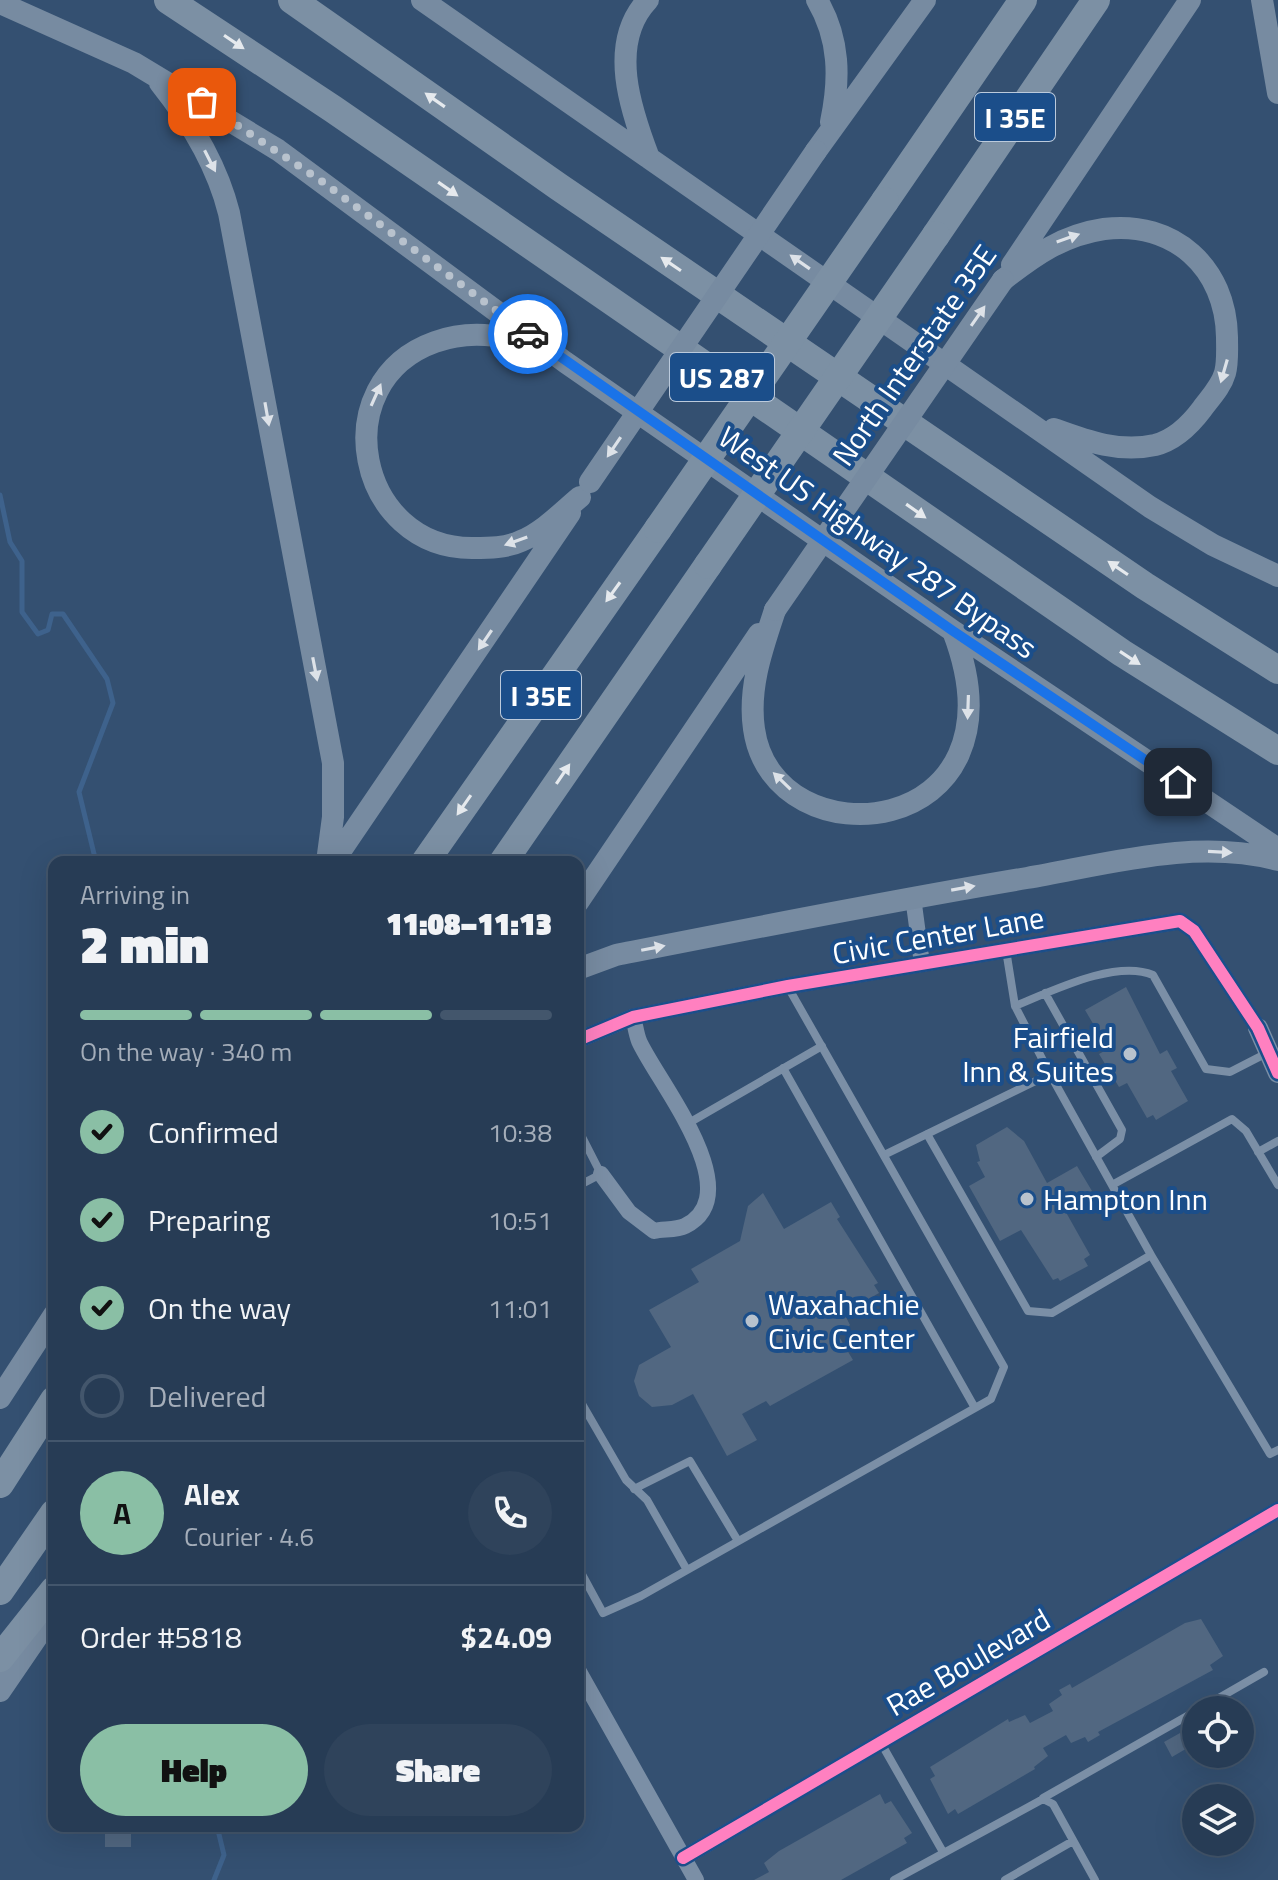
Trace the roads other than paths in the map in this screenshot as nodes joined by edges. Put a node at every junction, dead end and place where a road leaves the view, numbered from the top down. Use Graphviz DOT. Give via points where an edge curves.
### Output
graph roads {
  1 [pos="168,0"];
  2 [pos="292,0"];
  3 [pos="422,0"];
  4 [pos="648,0"];
  5 [pos="817,0"];
  6 [pos="925,0"];
  7 [pos="1023,0"];
  8 [pos="1096,0"];
  9 [pos="1190,0"];
  10 [pos="1262,0"];
  11 [pos="0,3"];
  12 [pos="152,73"];
  13 [pos="1278,93"];
  14 [pos="829,131"];
  15 [pos="649,158"];
  16 [pos="1003,280"];
  17 [pos="565,362"];
  18 [pos="1025,418"];
  19 [pos="585,490"];
  20 [pos="1278,576"];
  21 [pos="775,610"];
  22 [pos="953,631"];
  23 [pos="1278,670"];
  24 [pos="1278,751"];
  25 [pos="1278,849"];
  26 [pos="330,856"];
  27 [pos="334,856"];
  28 [pos="429,856"];
  29 [pos="507,856"];
  30 [pos="1278,860"];
  31 [pos="584,893"];
  32 [pos="913,897"];
  33 [pos="1006,950"];
  34 [pos="922,964"];
  35 [pos="584,967"];
  36 [pos="788,986"];
  37 [pos="1045,993"];
  38 [pos="1015,1006"];
  39 [pos="633,1017"];
  40 [pos="1258,1028"];
  41 [pos="584,1037"];
  42 [pos="822,1046"];
  43 [pos="1267,1053"];
  44 [pos="783,1068"];
  45 [pos="1278,1073"];
  46 [pos="1050,1074"];
  47 [pos="687,1124"];
  48 [pos="927,1134"];
  49 [pos="584,1141"];
  50 [pos="1278,1141"];
  51 [pos="1258,1152"];
  52 [pos="884,1155"];
  53 [pos="1096,1157"];
  54 [pos="601,1174"];
  55 [pos="584,1183"];
  56 [pos="1112,1185"];
  57 [pos="1278,1185"];
  58 [pos="1151,1255"];
  59 [pos="48,1324"];
  60 [pos="0,1398"];
  61 [pos="584,1407"];
  62 [pos="975,1408"];
  63 [pos="48,1409"];
  64 [pos="1278,1450"];
  65 [pos="0,1484"];
  66 [pos="634,1489"];
  67 [pos="1278,1510"];
  68 [pos="48,1522"];
  69 [pos="738,1541"];
  70 [pos="687,1570"];
  71 [pos="584,1578"];
  72 [pos="0,1591"];
  73 [pos="48,1598"];
  74 [pos="48,1621"];
  75 [pos="0,1658"];
  76 [pos="1264,1672"];
  77 [pos="584,1681"];
  78 [pos="0,1691"];
  79 [pos="1222,1696"];
  80 [pos="1182,1719"];
  81 [pos="881,1743"];
  82 [pos="1043,1799"];
  83 [pos="1073,1841"];
  84 [pos="943,1852"];
  85 [pos="683,1858"];
  86 [pos="696,1880"];
  87 [pos="894,1880"];
  88 [pos="1005,1880"];
  89 [pos="1095,1880"];
  1 -- 24 [label="highway, US 287, one-way" via="1122,653"];
  23 -- 2 [label="highway, US 287, one-way" via="1132,578"];
  3 -- 15 [label="main road"];
  4 -- 15 [label="main road" via="631,30 626,72 629,106"];
  5 -- 14 [label="main road" via="836,56"];
  6 -- 14 [label="main road"];
  7 -- 28 [label="highway, I 35E, one-way, bridge"];
  29 -- 8 [label="highway, I 35E, one-way, bridge"];
  9 -- 16 [label="main road, North Interstate 35E"];
  10 -- 13 [label="main road"];
  11 -- 12 [label="main road, West US Highway 287 Bypass"];
  12 -- 17 [label="main road, West US Highway 287 Bypass" via="278,150"];
  12 -- 26 [label="main road, one-way" via="211,162 229,213 333,763"];
  14 -- 19 [label="main road, one-way, bridge"];
  18 -- 15 [label="main road, one-way"];
  16 -- 18 [label="main road, one-way" via="1051,244 1107,229 1138,229 1187,247 1216,284 1224,307 1225,373 1194,419 1167,441 1110,446"];
  21 -- 16 [label="main road, North Interstate 35E, one-way, bridge"];
  19 -- 17 [label="main road, one-way" via="521,541 494,548 444,546 396,516 375,485 367,453 367,427 377,390 395,365 424,346 474,334 502,336"];
  17 -- 22 [label="main road, West US Highway 287 Bypass"];
  18 -- 20 [label="main road" via="1171,521"];
  19 -- 27 [label="main road, one-way"];
  22 -- 21 [label="main road, one-way" via="965,666 969,710 964,740 951,767 936,788 911,806 881,813 838,813 783,784 765,761 754,734 755,673"];
  21 -- 31 [label="main road, North Interstate 35E"];
  22 -- 25 [label="main road, West US Highway 287 Bypass"];
  32 -- 30 [label="main road, one-way" via="1173,853 1238,852"];
  32 -- 34 [label="street"];
  35 -- 32 [label="main road, one-way" via="616,955"];
  33 -- 34 [label="street, Civic Center Lane"];
  33 -- 38 [label="lane"];
  33 -- 40 [label="street, Civic Center Lane" via="1180,921 1194,931"];
  34 -- 36 [label="street, Civic Center Lane"];
  36 -- 39 [label="street, Civic Center Lane"];
  36 -- 42 [label="lane"];
  37 -- 38 [label="lane"];
  37 -- 43 [label="lane" via="1078,980 1138,969 1153,975 1206,1069 1230,1072"];
  37 -- 53 [label="lane" via="1122,1130 1120,1139"];
  38 -- 46 [label="lane"];
  39 -- 41 [label="street, Civic Center Lane"];
  39 -- 47 [label="street" via="639,1040"];
  40 -- 43 [label="street"];
  42 -- 44 [label="lane"];
  42 -- 52 [label="lane"];
  43 -- 45 [label="street"];
  44 -- 47 [label="lane"];
  44 -- 62 [label="lane"];
  46 -- 48 [label="lane"];
  46 -- 53 [label="lane"];
  47 -- 54 [label="street" via="709,1184 703,1209 685,1226 654,1231 629,1212"];
  48 -- 52 [label="lane"];
  48 -- 58 [label="lane" via="1028,1311 1052,1313"];
  49 -- 54 [label="lane"];
  50 -- 51 [label="lane"];
  51 -- 56 [label="lane" via="1232,1119"];
  51 -- 57 [label="lane"];
  52 -- 62 [label="lane" via="1004,1367 991,1399"];
  53 -- 56 [label="lane"];
  54 -- 55 [label="lane"];
  56 -- 58 [label="lane"];
  58 -- 64 [label="lane" via="1270,1454"];
  59 -- 60 [label="main road"];
  61 -- 66 [label="lane"];
  62 -- 69 [label="lane"];
  63 -- 65 [label="highway"];
  66 -- 69 [label="lane" via="690,1461"];
  66 -- 70 [label="lane" via="647,1500"];
  67 -- 81 [label="street, Rae Boulevard"];
  68 -- 72 [label="highway"];
  69 -- 70 [label="lane"];
  70 -- 71 [label="lane" via="603,1613"];
  73 -- 75 [label="highway"];
  74 -- 78 [label="main road"];
  76 -- 79 [label="lane"];
  77 -- 85 [label="street"];
  80 -- 82 [label="lane"];
  81 -- 84 [label="lane"];
  81 -- 85 [label="street, Rae Boulevard"];
  82 -- 83 [label="lane" via="1053,1804"];
  82 -- 84 [label="lane"];
  83 -- 88 [label="lane"];
  83 -- 89 [label="lane"];
  84 -- 87 [label="lane"];
  85 -- 86 [label="street"];
}
